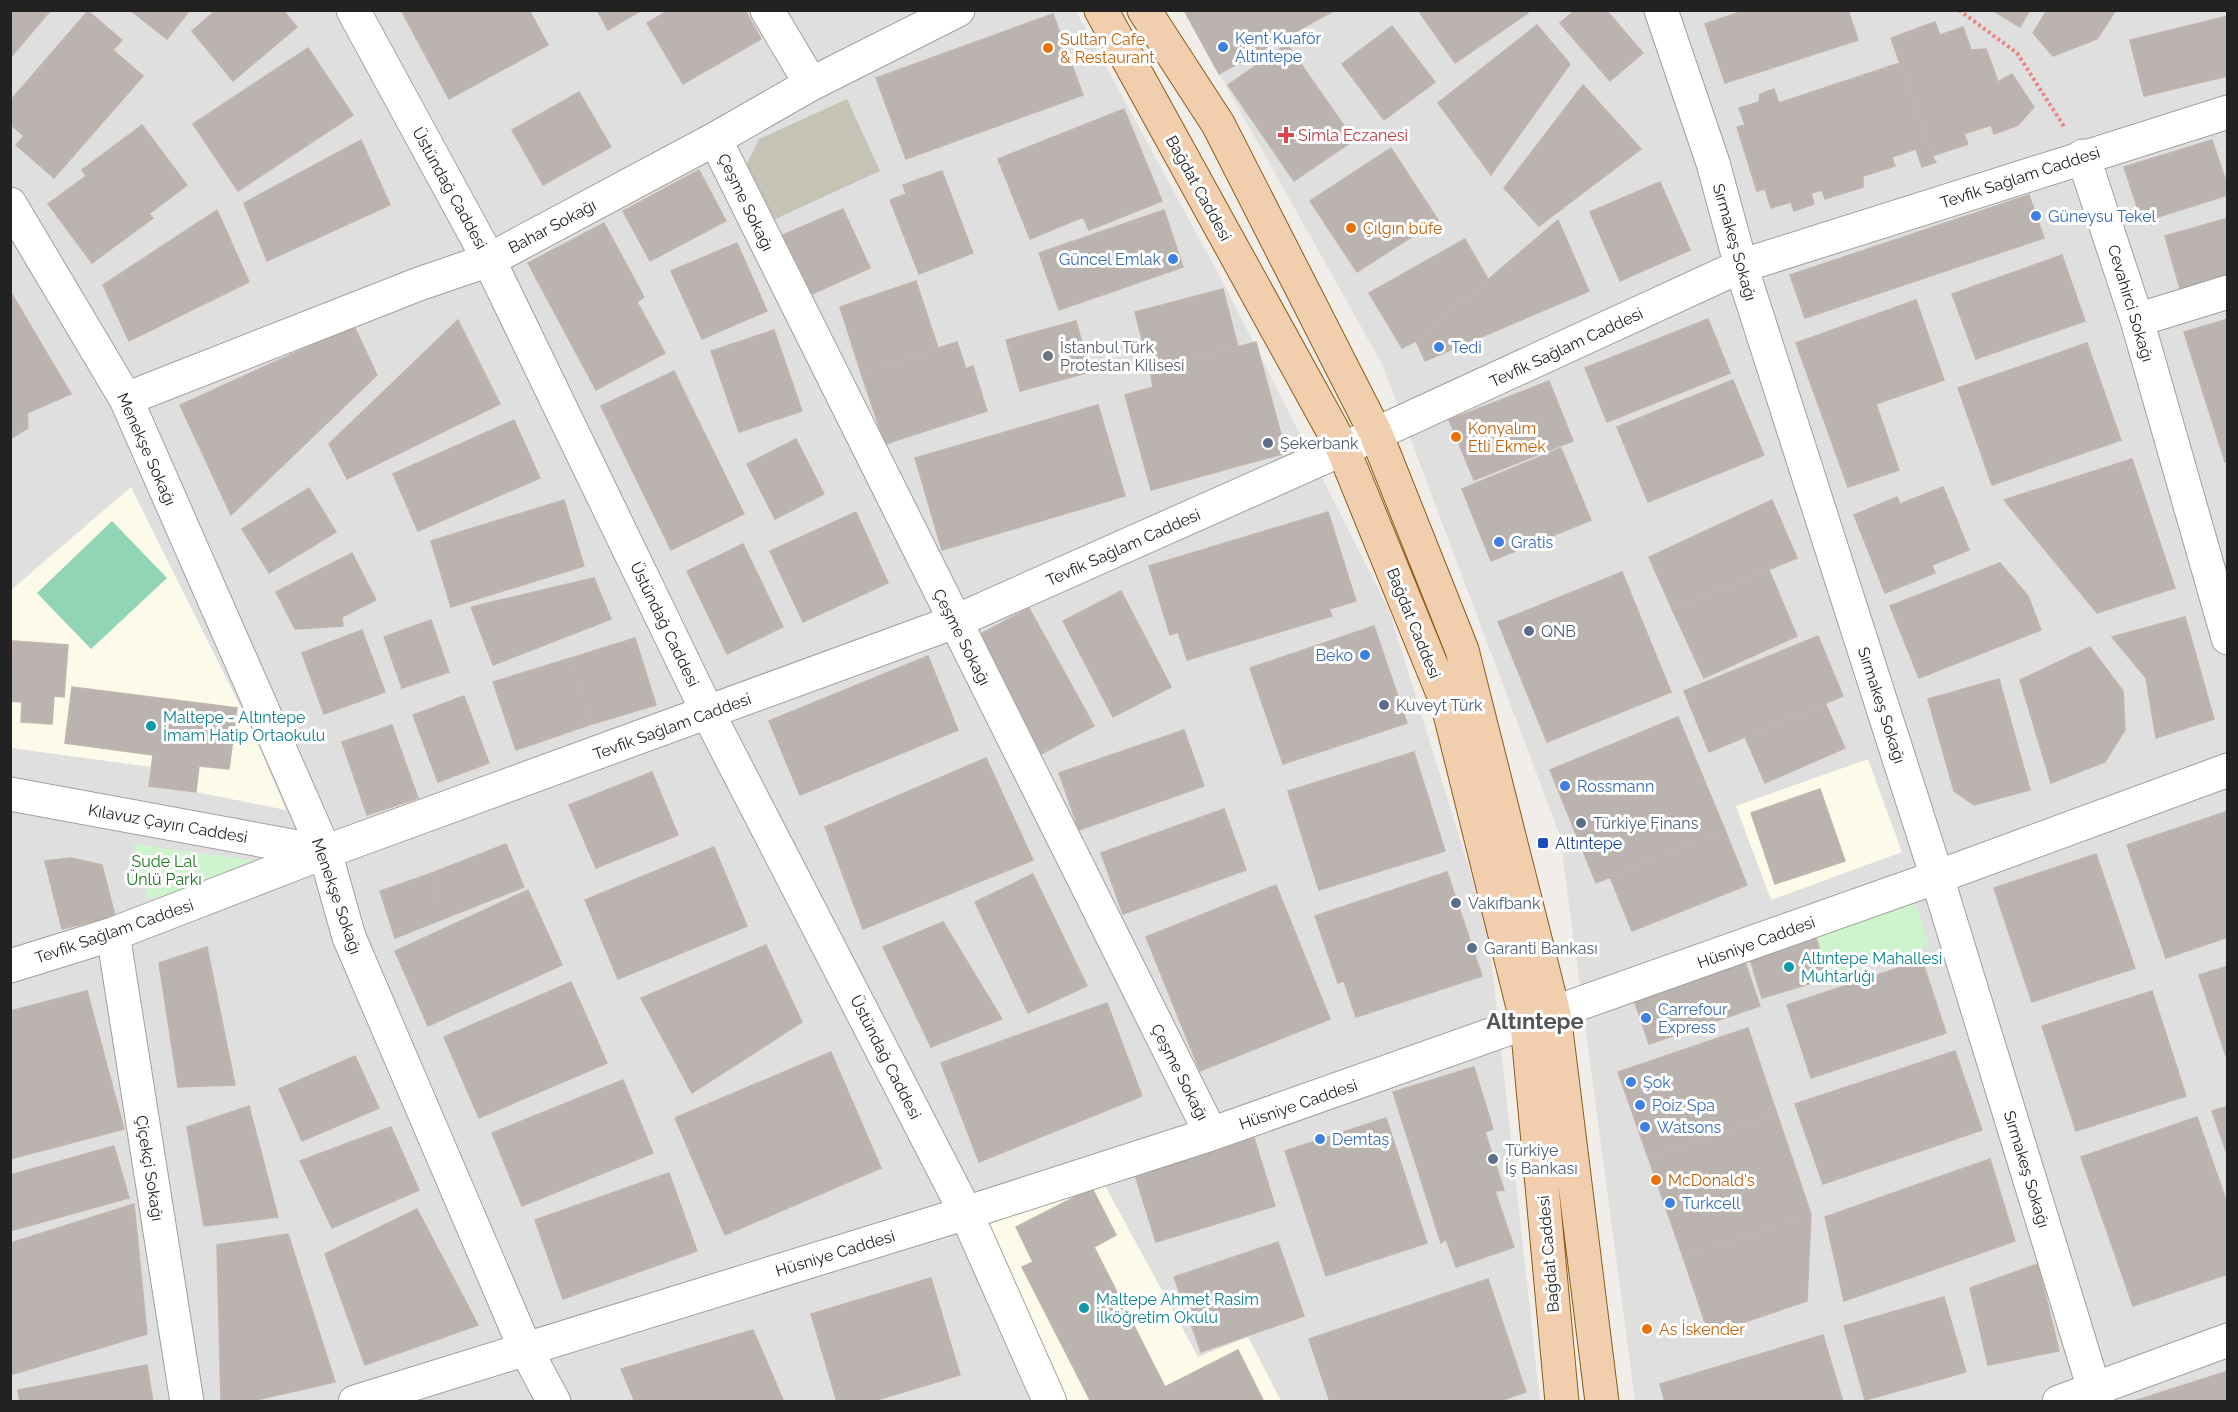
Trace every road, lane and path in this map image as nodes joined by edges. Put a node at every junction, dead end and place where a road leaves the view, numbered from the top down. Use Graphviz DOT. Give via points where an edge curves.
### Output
graph roads {
  1 [pos="353,10"];
  2 [pos="767,10"];
  3 [pos="958,10"];
  4 [pos="1101,10"];
  5 [pos="1144,10"];
  6 [pos="1661,10"];
  7 [pos="1959,10"];
  8 [pos="811,84"];
  9 [pos="2228,112"];
  10 [pos="715,139"];
  11 [pos="2084,156"];
  12 [pos="10,204"];
  13 [pos="489,260"];
  14 [pos="1741,266"];
  15 [pos="2228,292"];
  16 [pos="2138,320"];
  17 [pos="126,399"];
  18 [pos="1376,434"];
  19 [pos="1343,449"];
  20 [pos="954,622"];
  21 [pos="2228,638"];
  22 [pos="708,713"];
  23 [pos="2228,770"];
  24 [pos="10,794"];
  25 [pos="325,852"];
  26 [pos="1938,877"];
  27 [pos="113,934"];
  28 [pos="10,966"];
  29 [pos="1540,1018"];
  30 [pos="1211,1134"];
  31 [pos="966,1213"];
  32 [pos="2228,1340"];
  33 [pos="525,1348"];
  34 [pos="2096,1396"];
  35 [pos="187,1401"];
  36 [pos="355,1401"];
  37 [pos="554,1401"];
  38 [pos="1050,1401"];
  39 [pos="1563,1401"];
  40 [pos="1602,1401"];
  41 [pos="2059,1401"];
  1 -- 13 [label="street, Üstündağ Caddesi"];
  2 -- 8 [label="street"];
  3 -- 8 [label="street, Bahar Sokağı"];
  4 -- 19 [label="main road, Bağdat Caddesi"];
  5 -- 18 [label="main road, Bağdat Caddesi" via="1218,123"];
  6 -- 14 [label="street, Sırmakeş Sokağı" via="1713,163"];
  7 -- 11 [label="path" via="2018,53"];
  8 -- 10 [label="street, Bahar Sokağı"];
  9 -- 11 [label="street, Tevfik Sağlam Caddesi"];
  10 -- 13 [label="street, Bahar Sokağı"];
  10 -- 20 [label="street, Çeşme Sokağı"];
  11 -- 14 [label="street, Tevfik Sağlam Caddesi"];
  11 -- 16 [label="street, Cevahirci Sokağı"];
  12 -- 17 [label="street, Menekşe Sokağı"];
  13 -- 17 [label="street, Bahar Sokağı"];
  13 -- 22 [label="street, Üstündağ Caddesi"];
  14 -- 18 [label="street, Tevfik Sağlam Caddesi"];
  14 -- 26 [label="street, Sırmakeş Sokağı"];
  15 -- 16 [label="street"];
  16 -- 21 [label="street, Cevahirci Sokağı"];
  17 -- 25 [label="street, Menekşe Sokağı"];
  18 -- 19 [label="street, Tevfik Sağlam Caddesi"];
  18 -- 29 [label="main road, Bağdat Caddesi" via="1462,650"];
  19 -- 20 [label="street, Tevfik Sağlam Caddesi"];
  19 -- 29 [label="main road, Bağdat Caddesi" via="1448,706"];
  20 -- 22 [label="street, Tevfik Sağlam Caddesi"];
  20 -- 30 [label="street, Çeşme Sokağı"];
  22 -- 25 [label="street, Tevfik Sağlam Caddesi"];
  22 -- 31 [label="street, Üstündağ Caddesi"];
  23 -- 26 [label="street, Hüsniye Caddesi"];
  24 -- 25 [label="street, Kılavuz Çayırı Caddesi"];
  25 -- 27 [label="street, Tevfik Sağlam Caddesi"];
  25 -- 33 [label="street, Menekşe Sokağı" via="349,937"];
  26 -- 29 [label="street, Hüsniye Caddesi"];
  26 -- 34 [label="street, Sırmakeş Sokağı"];
  27 -- 28 [label="street, Tevfik Sağlam Caddesi"];
  27 -- 35 [label="street, Çiçekçi Sokağı"];
  29 -- 30 [label="street, Hüsniye Caddesi"];
  29 -- 39 [label="main road, Bağdat Caddesi"];
  29 -- 40 [label="main road, Bağdat Caddesi"];
  30 -- 31 [label="street, Hüsniye Caddesi"];
  31 -- 33 [label="street, Hüsniye Caddesi"];
  31 -- 38 [label="street, Üstündağ Caddesi"];
  32 -- 34 [label="street"];
  33 -- 36 [label="street, Hüsniye Caddesi"];
  33 -- 37 [label="street, Menekşe Sokağı"];
  34 -- 41 [label="street"];
}
